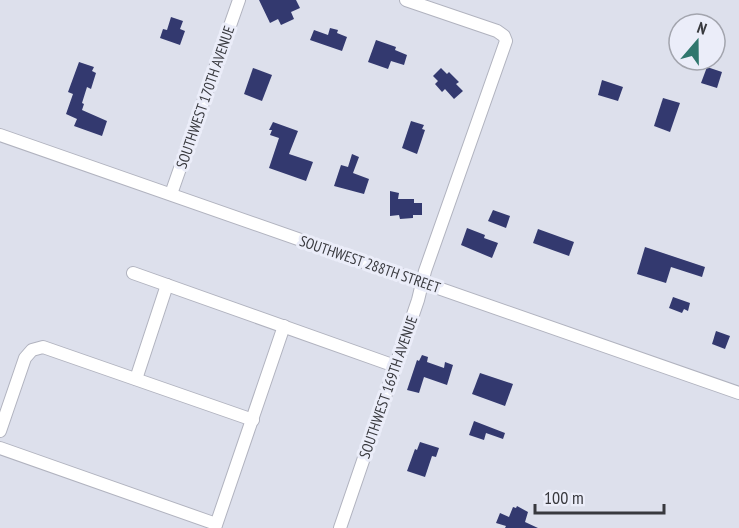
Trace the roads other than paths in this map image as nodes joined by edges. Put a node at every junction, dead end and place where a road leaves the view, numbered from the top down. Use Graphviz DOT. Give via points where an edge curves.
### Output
graph roads {
  1 [pos="239,0"];
  2 [pos="406,0"];
  3 [pos="0,135"];
  4 [pos="171,195"];
  5 [pos="133,273"];
  6 [pos="422,282"];
  7 [pos="167,285"];
  8 [pos="284,326"];
  9 [pos="395,366"];
  10 [pos="136,379"];
  11 [pos="739,393"];
  12 [pos="252,420"];
  13 [pos="0,431"];
  14 [pos="0,448"];
  15 [pos="215,526"];
  16 [pos="340,528"];
  1 -- 4 [label="street, SOUTHWEST 170TH AVENUE"];
  2 -- 6 [label="street, SOUTHWEST 169TH AVENUE" via="497,31 506,41"];
  3 -- 4 [label="street, SOUTHWEST 288TH STREET"];
  4 -- 6 [label="street, SOUTHWEST 288TH STREET"];
  5 -- 7 [label="street"];
  6 -- 9 [label="street, SOUTHWEST 169TH AVENUE"];
  6 -- 11 [label="street, SOUTHWEST 288TH STREET"];
  7 -- 8 [label="street"];
  7 -- 10 [label="street"];
  8 -- 9 [label="street"];
  8 -- 12 [label="street"];
  9 -- 16 [label="street, SOUTHWEST 169TH AVENUE"];
  10 -- 12 [label="street"];
  10 -- 13 [label="street" via="48,348 35,349 24,361"];
  12 -- 15 [label="street"];
  14 -- 15 [label="street"];
}
